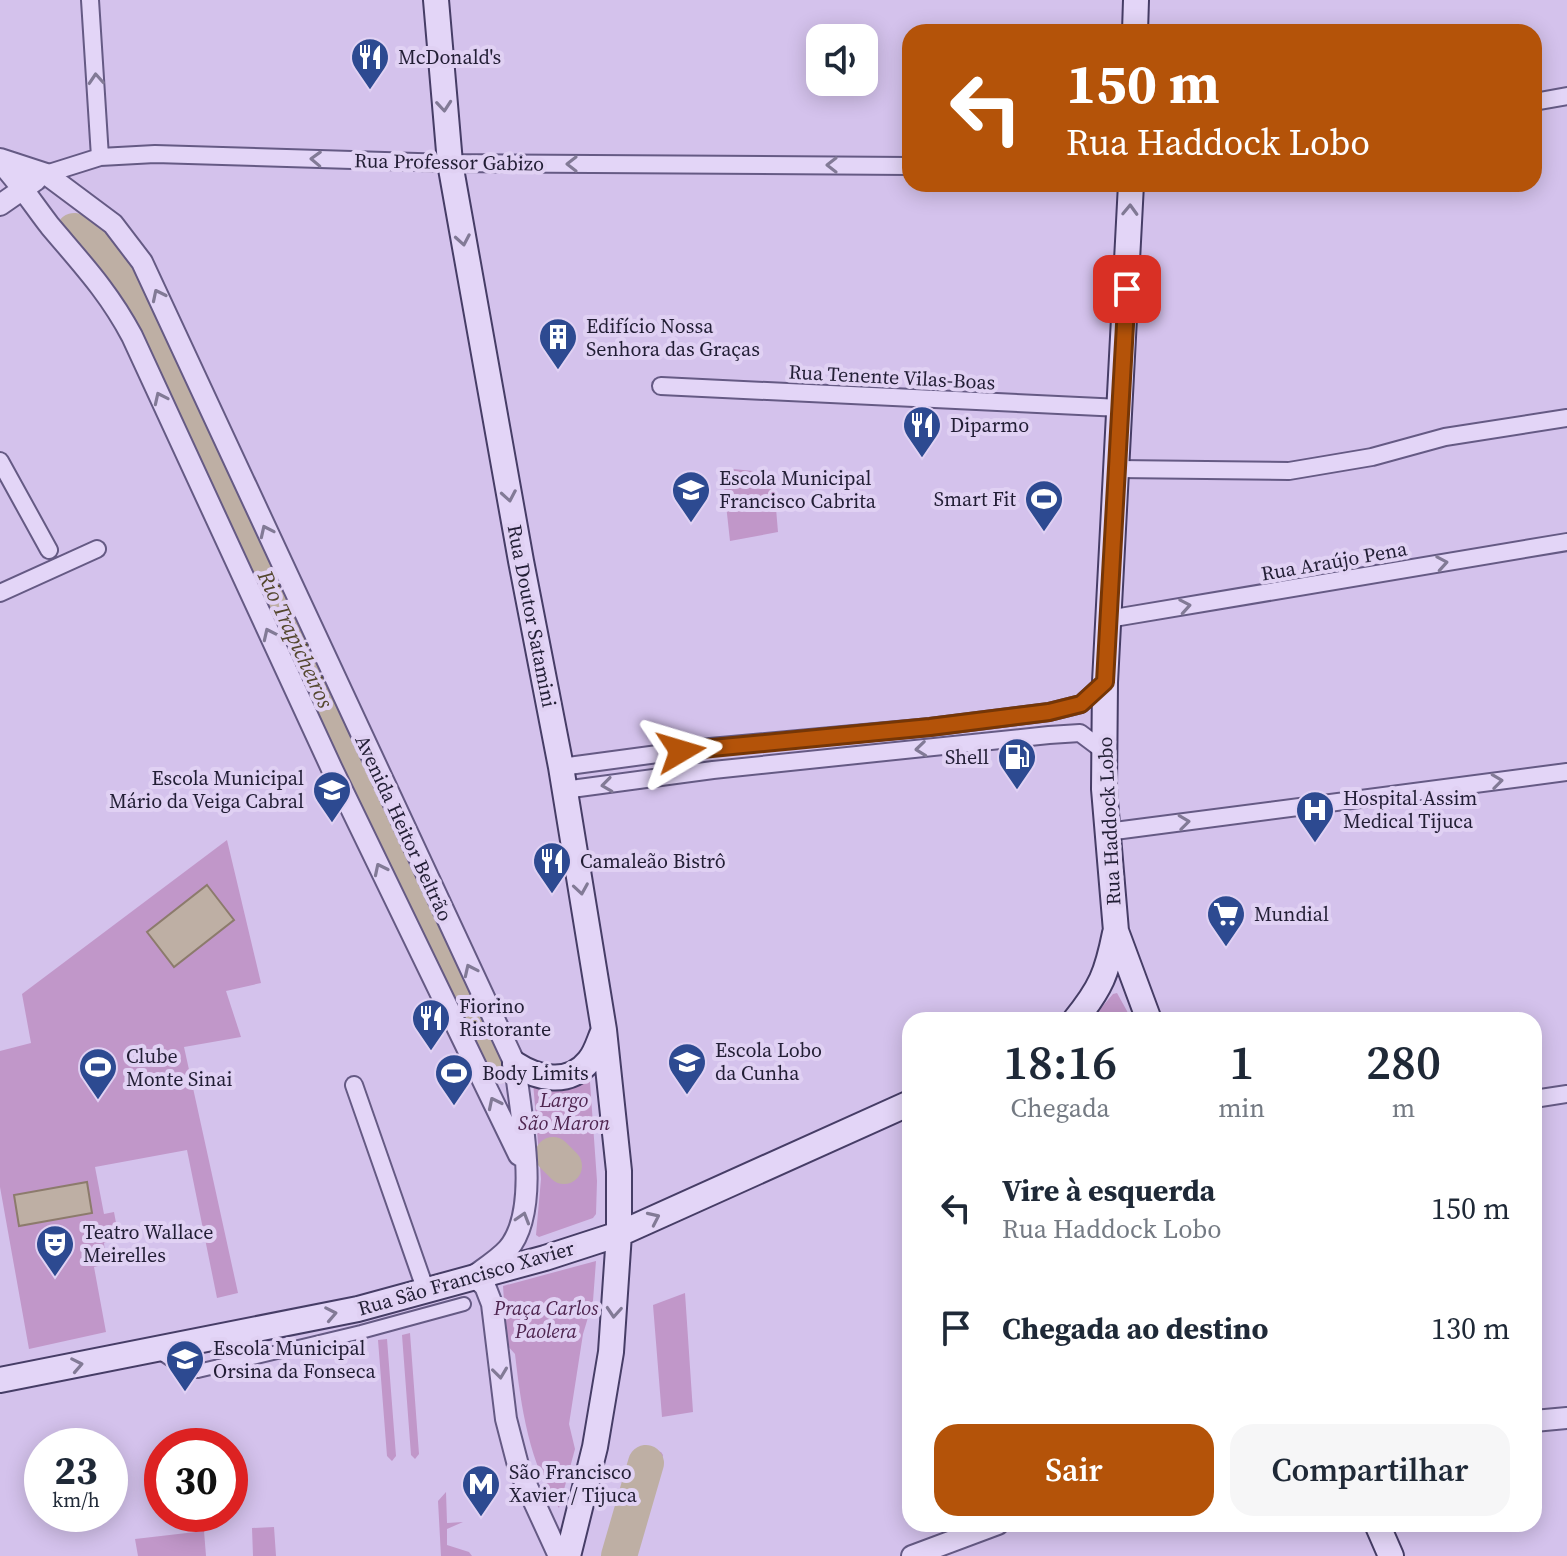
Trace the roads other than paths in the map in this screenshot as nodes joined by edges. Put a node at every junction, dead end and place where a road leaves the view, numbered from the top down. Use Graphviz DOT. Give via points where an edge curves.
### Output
graph roads {
  1 [pos="90,0"];
  2 [pos="436,0"];
  3 [pos="1136,0"];
  4 [pos="1135,24"];
  5 [pos="1567,96"];
  6 [pos="1542,101"];
  7 [pos="100,157"];
  8 [pos="0,160"];
  9 [pos="450,163"];
  10 [pos="902,166"];
  11 [pos="46,174"];
  12 [pos="24,188"];
  13 [pos="1131,192"];
  14 [pos="0,205"];
  15 [pos="661,386"];
  16 [pos="1121,408"];
  17 [pos="1567,418"];
  18 [pos="0,461"];
  19 [pos="1118,469"];
  20 [pos="1567,542"];
  21 [pos="97,549"];
  22 [pos="49,550"];
  23 [pos="0,593"];
  24 [pos="1108,619"];
  25 [pos="1105,682"];
  26 [pos="1104,751"];
  27 [pos="1567,772"];
  28 [pos="563,779"];
  29 [pos="1107,832"];
  30 [pos="1116,931"];
  31 [pos="1081,1012"];
  32 [pos="1146,1012"];
  33 [pos="604,1030"];
  34 [pos="515,1064"];
  35 [pos="354,1085"];
  36 [pos="1567,1094"];
  37 [pos="1542,1098"];
  38 [pos="902,1107"];
  39 [pos="527,1173"];
  40 [pos="619,1234"];
  41 [pos="474,1276"];
  42 [pos="426,1291"];
  43 [pos="464,1304"];
  44 [pos="156,1350"];
  45 [pos="0,1380"];
  46 [pos="1567,1418"];
  47 [pos="1542,1420"];
  48 [pos="976,1532"];
  49 [pos="1380,1532"];
  50 [pos="559,1556"];
  51 [pos="568,1556"];
  52 [pos="912,1556"];
  53 [pos="1391,1556"];
  7 -- 1 [label="street, one-way"];
  2 -- 9 [label="main road, Rua Doutor Satamini, one-way"];
  3 -- 4 [label="main road"];
  5 -- 6 [label="street"];
  9 -- 7 [label="street, Rua Professor Gabizo, one-way"];
  7 -- 11 [label="street, Rua Professor Gabizo"];
  8 -- 11 [label="street, Avenida Heitor Beltrão"];
  8 -- 12 [label="street, Avenida Heitor Beltrão"];
  10 -- 9 [label="street, Rua Professor Gabizo, one-way"];
  9 -- 28 [label="main road, Rua Doutor Satamini, one-way"];
  11 -- 12 [label="street, Rua Professor Gabizo"];
  34 -- 11 [label="street, Avenida Heitor Beltrão, one-way" via="142,262 113,224"];
  12 -- 14 [label="street, Rua Professor Gabizo"];
  39 -- 12 [label="street, Avenida Heitor Beltrão, one-way" via="132,336 113,300"];
  16 -- 13 [label="main road, Rua Haddock Lobo, one-way"];
  15 -- 16 [label="street, Rua Tenente Vilas-Boas"];
  16 -- 19 [label="main road, Rua Haddock Lobo"];
  17 -- 19 [label="street" via="1445,437 1289,471"];
  18 -- 22 [label="street"];
  19 -- 24 [label="main road, Rua Haddock Lobo"];
  24 -- 20 [label="street, Rua Araújo Pena, one-way"];
  21 -- 23 [label="street"];
  24 -- 25 [label="main road, Rua Haddock Lobo"];
  25 -- 26 [label="main road, Rua Haddock Lobo"];
  25 -- 28 [label="street" via="1081,704 1049,712 710,747"];
  26 -- 28 [label="street, one-way" via="1080,733 713,770"];
  26 -- 29 [label="main road, Rua Haddock Lobo"];
  29 -- 27 [label="street, one-way"];
  28 -- 33 [label="main road, Rua Doutor Satamini, one-way"];
  29 -- 30 [label="main road, Rua Haddock Lobo"];
  30 -- 31 [label="main road" via="1108,970"];
  30 -- 32 [label="main road"];
  33 -- 34 [label="main road" via="590,1060 563,1077 531,1075"];
  33 -- 40 [label="main road, Rua Doutor Satamini" via="619,1171"];
  34 -- 39 [label="street, Avenida Heitor Beltrão"];
  35 -- 42 [label="street"];
  36 -- 37 [label="street"];
  40 -- 38 [label="main road, Rua São Francisco Xavier, one-way"];
  41 -- 39 [label="street, Avenida Heitor Beltrão, one-way" via="508,1249 520,1229"];
  40 -- 41 [label="main road, Rua São Francisco Xavier"];
  40 -- 51 [label="main road, one-way" via="611,1352"];
  41 -- 42 [label="main road, Rua São Francisco Xavier"];
  41 -- 50 [label="street, one-way" via="492,1304 506,1419 519,1469"];
  44 -- 42 [label="main road, Rua São Francisco Xavier, one-way"];
  43 -- 44 [label="street" via="198,1371 185,1369"];
  45 -- 44 [label="main road, Rua São Francisco Xavier, one-way"];
  46 -- 47 [label="street"];
  48 -- 52 [label="street"];
  49 -- 53 [label="main road"];
}
